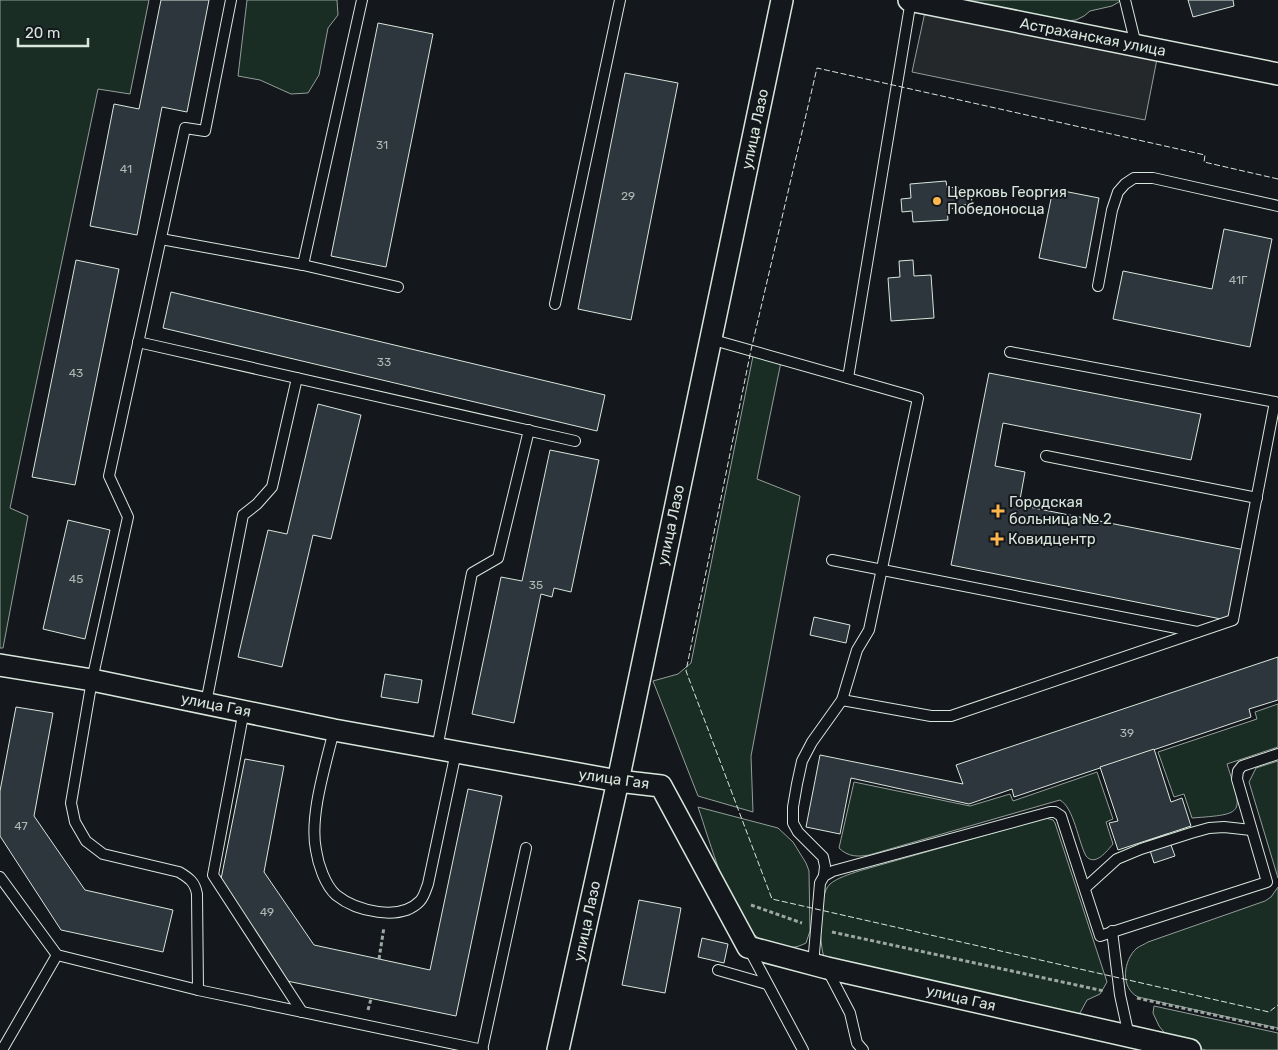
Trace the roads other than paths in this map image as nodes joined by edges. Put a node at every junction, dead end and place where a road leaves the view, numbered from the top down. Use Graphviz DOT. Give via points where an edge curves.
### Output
graph roads {
  1 [pos="232,0"];
  2 [pos="362,0"];
  3 [pos="620,0"];
  4 [pos="782,0"];
  5 [pos="910,0"];
  6 [pos="1125,0"];
  7 [pos="1136,45"];
  8 [pos="1278,74"];
  9 [pos="1278,206"];
  10 [pos="161,239"];
  11 [pos="303,265"];
  12 [pos="1098,286"];
  13 [pos="398,287"];
  14 [pos="555,304"];
  15 [pos="710,340"];
  16 [pos="138,342"];
  17 [pos="1010,352"];
  18 [pos="297,378"];
  19 [pos="848,378"];
  20 [pos="529,430"];
  21 [pos="574,441"];
  22 [pos="1046,456"];
  23 [pos="1257,498"];
  24 [pos="832,560"];
  25 [pos="882,569"];
  26 [pos="1198,632"];
  27 [pos="0,665"];
  28 [pos="92,680"];
  29 [pos="842,700"];
  30 [pos="206,703"];
  31 [pos="244,710"];
  32 [pos="334,730"];
  33 [pos="447,750"];
  34 [pos="1278,754"];
  35 [pos="618,781"];
  36 [pos="1252,830"];
  37 [pos="526,848"];
  38 [pos="824,876"];
  39 [pos="0,877"];
  40 [pos="1085,888"];
  41 [pos="1112,931"];
  42 [pos="748,947"];
  43 [pos="57,956"];
  44 [pos="820,966"];
  45 [pos="718,970"];
  46 [pos="767,984"];
  47 [pos="198,990"];
  48 [pos="302,1012"];
  49 [pos="1129,1036"];
  50 [pos="2,1050"];
  51 [pos="483,1050"];
  52 [pos="558,1050"];
  53 [pos="803,1050"];
  54 [pos="863,1050"];
  55 [pos="1190,1050"];
  1 -- 10 [label="lane" via="205,131 185,128"];
  2 -- 11 [label="lane"];
  3 -- 14 [label="lane"];
  4 -- 15 [label="street, улица Лазо"];
  5 -- 7 [label="street, Астраханская улица"];
  5 -- 19 [label="lane"];
  6 -- 7 [label="lane"];
  7 -- 8 [label="street, Астраханская улица"];
  9 -- 12 [label="lane" via="1152,178 1134,178 1118,192 1112,210"];
  10 -- 11 [label="lane"];
  10 -- 16 [label="lane"];
  11 -- 13 [label="lane"];
  15 -- 19 [label="lane"];
  15 -- 35 [label="street, улица Лазо"];
  16 -- 18 [label="lane"];
  16 -- 28 [label="lane" via="109,476 128,517"];
  17 -- 23 [label="lane" via="1275,402"];
  18 -- 20 [label="lane"];
  18 -- 30 [label="lane" via="272,487 243,514"];
  19 -- 25 [label="lane" via="918,398"];
  20 -- 21 [label="lane"];
  20 -- 33 [label="lane" via="498,558 472,573"];
  22 -- 23 [label="lane"];
  23 -- 26 [label="lane" via="1233,620"];
  24 -- 25 [label="lane"];
  25 -- 26 [label="lane"];
  25 -- 29 [label="lane" via="869,630 857,650"];
  26 -- 29 [label="lane" via="951,716 931,716"];
  27 -- 28 [label="street, улица Гая"];
  28 -- 30 [label="street, улица Гая"];
  28 -- 47 [label="lane" via="71,803 74,822 86,841 103,854 178,872 195,885"];
  29 -- 38 [label="lane" via="802,761 793,807 793,823 798,832 823,857"];
  30 -- 31 [label="street, улица Гая"];
  31 -- 32 [label="street, улица Гая"];
  31 -- 48 [label="lane" via="213,875"];
  32 -- 33 [label="street, улица Гая"];
  32 -- 33 [label="lane" via="314,829 315,849 335,894 368,912 405,911 421,901 428,884"];
  33 -- 35 [label="street, улица Гая"];
  34 -- 36 [label="lane" via="1242,766 1238,771 1238,786"];
  35 -- 42 [label="street, улица Гая" via="661,786"];
  35 -- 52 [label="street, улица Лазо"];
  36 -- 40 [label="lane" via="1209,828 1141,849 1117,860"];
  36 -- 41 [label="lane" via="1268,882"];
  37 -- 51 [label="lane"];
  38 -- 40 [label="lane" via="1055,812 1061,816"];
  38 -- 44 [label="lane" via="820,883 817,928"];
  39 -- 43 [label="lane"];
  40 -- 41 [label="lane" via="1100,936"];
  41 -- 49 [label="lane"];
  42 -- 44 [label="street, улица Гая"];
  42 -- 46 [label="lane"];
  43 -- 47 [label="lane"];
  43 -- 50 [label="lane"];
  44 -- 49 [label="street, улица Гая"];
  44 -- 54 [label="lane" via="850,1013 857,1043"];
  45 -- 46 [label="lane"];
  46 -- 53 [label="lane"];
  47 -- 48 [label="lane"];
  48 -- 51 [label="lane"];
  49 -- 55 [label="street, улица Гая"];
}
